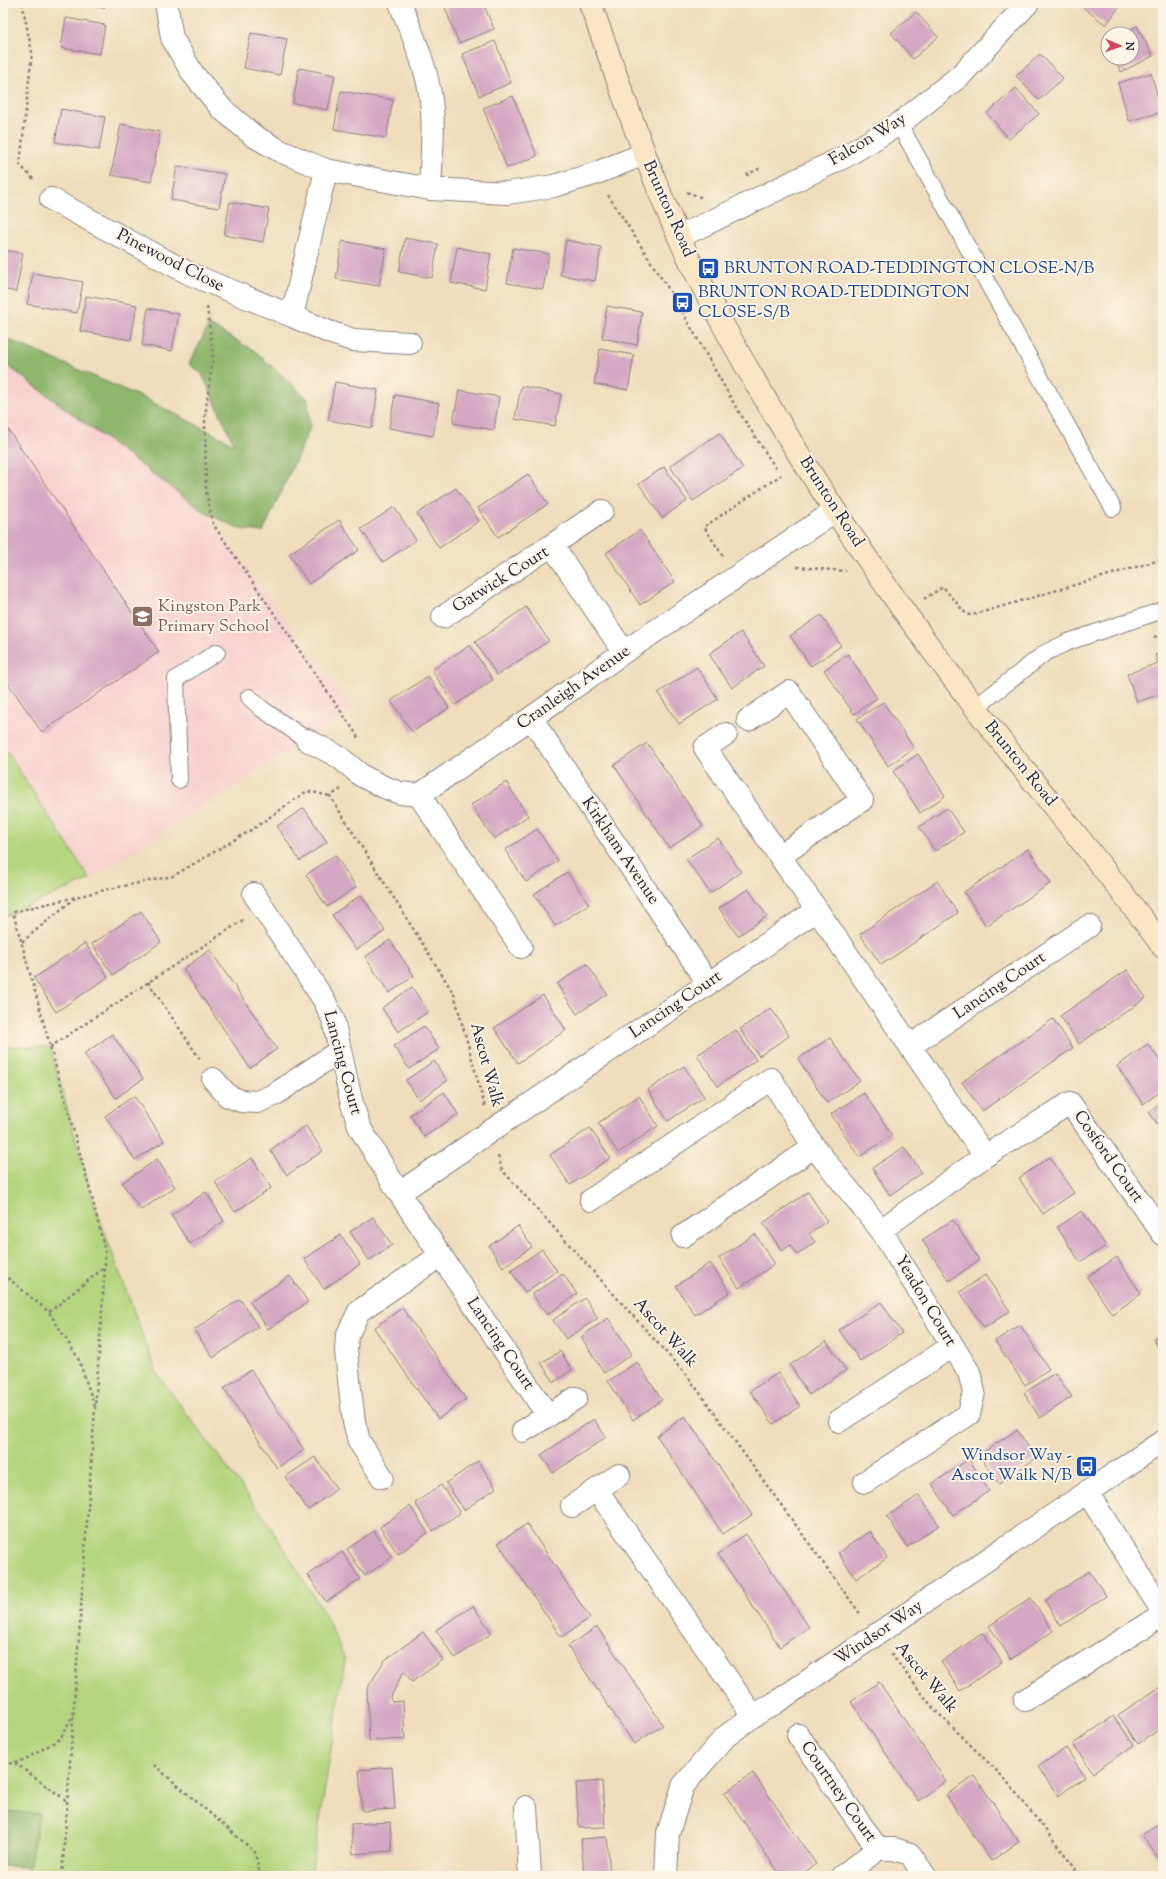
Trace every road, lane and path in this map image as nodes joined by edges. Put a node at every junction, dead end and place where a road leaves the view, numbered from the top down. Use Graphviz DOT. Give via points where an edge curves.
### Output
graph roads {
  1 [pos="22,3"];
  2 [pos="166,3"];
  3 [pos="400,3"];
  4 [pos="590,3"];
  5 [pos="1028,3"];
  6 [pos="899,124"];
  7 [pos="644,154"];
  8 [pos="768,165"];
  9 [pos="326,170"];
  10 [pos="745,181"];
  11 [pos="430,189"];
  12 [pos="706,198"];
  13 [pos="51,199"];
  14 [pos="703,227"];
  15 [pos="679,237"];
  16 [pos="190,274"];
  17 [pos="292,316"];
  18 [pos="410,343"];
  19 [pos="781,475"];
  20 [pos="1113,508"];
  21 [pos="602,510"];
  22 [pos="835,511"];
  23 [pos="552,545"];
  24 [pos="1163,559"];
  25 [pos="794,567"];
  26 [pos="846,571"];
  27 [pos="737,576"];
  28 [pos="921,601"];
  29 [pos="1163,610"];
  30 [pos="444,617"];
  31 [pos="216,652"];
  32 [pos="624,652"];
  33 [pos="249,697"];
  34 [pos="975,708"];
  35 [pos="531,718"];
  36 [pos="748,720"];
  37 [pos="726,734"];
  38 [pos="307,740"];
  39 [pos="362,776"];
  40 [pos="179,780"];
  41 [pos="420,794"];
  42 [pos="330,796"];
  43 [pos="780,856"];
  44 [pos="76,896"];
  45 [pos="258,901"];
  46 [pos="817,910"];
  47 [pos="1089,926"];
  48 [pos="22,942"];
  49 [pos="521,947"];
  50 [pos="1163,947"];
  51 [pos="148,982"];
  52 [pos="708,983"];
  53 [pos="910,1046"];
  54 [pos="50,1047"];
  55 [pos="339,1051"];
  56 [pos="213,1079"];
  57 [pos="492,1131"];
  58 [pos="814,1147"];
  59 [pos="985,1156"];
  60 [pos="400,1193"];
  61 [pos="591,1200"];
  62 [pos="881,1230"];
  63 [pos="1163,1234"];
  64 [pos="683,1236"];
  65 [pos="441,1255"];
  66 [pos="106,1267"];
  67 [pos="3,1274"];
  68 [pos="49,1312"];
  69 [pos="952,1346"];
  70 [pos="576,1398"];
  71 [pos="95,1410"];
  72 [pos="548,1416"];
  73 [pos="839,1421"];
  74 [pos="523,1431"];
  75 [pos="1163,1441"];
  76 [pos="619,1475"];
  77 [pos="382,1478"];
  78 [pos="865,1482"];
  79 [pos="596,1490"];
  80 [pos="1087,1492"];
  81 [pos="572,1506"];
  82 [pos="1163,1614"];
  83 [pos="876,1635"];
  84 [pos="1025,1700"];
  85 [pos="74,1712"];
  86 [pos="753,1716"];
  87 [pos="798,1735"];
  88 [pos="14,1762"];
  89 [pos="3,1765"];
  90 [pos="154,1765"];
  91 [pos="67,1802"];
  92 [pos="526,1807"];
  93 [pos="878,1849"];
  94 [pos="1077,1870"];
  95 [pos="62,1876"];
  96 [pos="260,1876"];
  97 [pos="530,1876"];
  98 [pos="666,1876"];
  99 [pos="842,1876"];
  100 [pos="925,1876"];
  101 [pos="1068,1876"];
  102 [pos="1082,1876"];
  1 -- 13 [label="path" via="32,52 20,165"];
  2 -- 9 [label="street" via="172,38 193,74 222,109 254,136 280,151"];
  3 -- 11 [label="street" via="426,76 431,99 433,127"];
  4 -- 7 [label="street, Brunton Road"];
  5 -- 6 [label="street, Falcon Way" via="961,75"];
  6 -- 14 [label="street, Falcon Way" via="846,156"];
  6 -- 20 [label="lane"];
  7 -- 11 [label="street" via="594,174 554,186 508,193"];
  7 -- 15 [label="street, Brunton Road"];
  8 -- 10 [label="path" via="748,174"];
  9 -- 11 [label="street"];
  9 -- 17 [label="street"];
  12 -- 14 [label="path" via="683,190"];
  13 -- 16 [label="street, Pinewood Close"];
  14 -- 15 [label="street, Falcon Way"];
  15 -- 22 [label="street, Brunton Road" via="705,292 759,388"];
  16 -- 17 [label="street, Pinewood Close"];
  16 -- 39 [label="path" via="207,308 214,354 205,418 206,492 213,524 357,735"];
  17 -- 18 [label="street, Pinewood Close" via="353,340"];
  19 -- 27 [label="path" via="704,527"];
  21 -- 23 [label="street"];
  22 -- 27 [label="street, Cranleigh Avenue"];
  22 -- 34 [label="street, Brunton Road"];
  23 -- 30 [label="street, Gatwick Court"];
  23 -- 32 [label="street, Gatwick Court"];
  24 -- 28 [label="path" via="976,614 967,614 943,587"];
  25 -- 26 [label="path"];
  27 -- 32 [label="street, Cranleigh Avenue"];
  29 -- 34 [label="lane" via="1068,642 1046,653"];
  31 -- 40 [label="lane" via="176,679"];
  32 -- 35 [label="street, Cranleigh Avenue"];
  33 -- 38 [label="lane"];
  34 -- 50 [label="street, Brunton Road" via="1089,848"];
  35 -- 41 [label="street, Cranleigh Avenue"];
  35 -- 52 [label="street, Kirkham Avenue"];
  36 -- 43 [label="street" via="789,692 862,800"];
  37 -- 43 [label="street" via="705,748"];
  38 -- 39 [label="street" via="339,757"];
  39 -- 41 [label="street" via="400,793"];
  39 -- 42 [label="path"];
  41 -- 49 [label="street"];
  42 -- 44 [label="path" via="307,791 253,829 173,876"];
  42 -- 57 [label="path, Ascot Walk" via="454,994"];
  43 -- 46 [label="street"];
  44 -- 48 [label="path"];
  44 -- 48 [label="path" via="13,912"];
  45 -- 51 [label="path"];
  45 -- 55 [label="street, Lancing Court" via="324,1000 333,1019"];
  46 -- 52 [label="street, Lancing Court"];
  46 -- 53 [label="street"];
  47 -- 53 [label="street, Lancing Court"];
  48 -- 54 [label="path"];
  51 -- 54 [label="path"];
  51 -- 56 [label="path"];
  52 -- 57 [label="street, Lancing Court"];
  53 -- 59 [label="street"];
  54 -- 66 [label="path" via="93,1201"];
  55 -- 56 [label="street" via="274,1095 257,1102 241,1101 228,1096"];
  55 -- 60 [label="street, Lancing Court" via="360,1128"];
  57 -- 60 [label="street, Lancing Court"];
  57 -- 83 [label="path, Ascot Walk" via="502,1170 689,1378"];
  58 -- 61 [label="street, Yeadon Court" via="771,1079"];
  58 -- 62 [label="street, Yeadon Court"];
  58 -- 64 [label="street"];
  59 -- 62 [label="street"];
  59 -- 63 [label="street, Cosford Court" via="1070,1103"];
  60 -- 65 [label="street, Lancing Court"];
  62 -- 69 [label="street, Yeadon Court"];
  65 -- 72 [label="street, Lancing Court"];
  65 -- 77 [label="street" via="359,1311 347,1336 346,1351 354,1422 359,1441"];
  66 -- 68 [label="path"];
  66 -- 71 [label="path"];
  67 -- 68 [label="path"];
  68 -- 71 [label="path" via="78,1358"];
  69 -- 73 [label="street"];
  69 -- 78 [label="street, Yeadon Court" via="969,1372 974,1392 969,1414"];
  70 -- 72 [label="street"];
  71 -- 85 [label="path"];
  72 -- 74 [label="street"];
  75 -- 80 [label="street, Windsor Way"];
  76 -- 79 [label="street"];
  79 -- 81 [label="street"];
  79 -- 86 [label="street"];
  80 -- 82 [label="street"];
  80 -- 83 [label="street, Windsor Way"];
  82 -- 84 [label="street"];
  83 -- 86 [label="street, Windsor Way"];
  83 -- 94 [label="path, Ascot Walk" via="934,1709 1005,1779"];
  85 -- 88 [label="path" via="60,1739 24,1760"];
  85 -- 91 [label="path"];
  86 -- 98 [label="street, Windsor Way" via="725,1737 683,1786 668,1833"];
  87 -- 93 [label="street, Courtney Court"];
  88 -- 89 [label="path"];
  88 -- 91 [label="path"];
  90 -- 96 [label="path" via="255,1852"];
  91 -- 95 [label="path"];
  92 -- 97 [label="street"];
  93 -- 99 [label="street, Courtney Court"];
  93 -- 100 [label="street, Courtney Court" via="894,1849 910,1854"];
  94 -- 101 [label="path"];
  94 -- 102 [label="path, Ascot Walk"];
}
